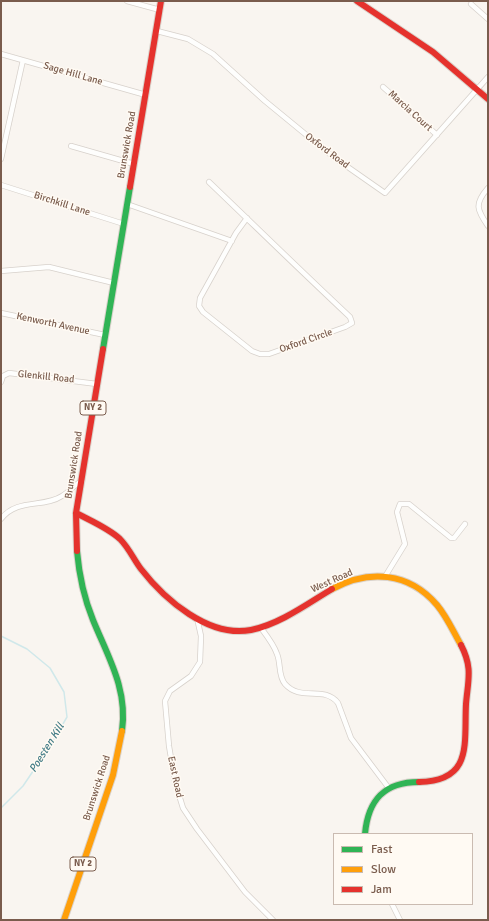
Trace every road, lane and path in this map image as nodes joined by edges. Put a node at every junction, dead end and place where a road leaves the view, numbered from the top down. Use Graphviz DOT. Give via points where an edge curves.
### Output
graph roads {
  1 [pos="127,1"];
  2 [pos="161,1"];
  3 [pos="357,1"];
  4 [pos="471,4"];
  5 [pos="160,10"];
  6 [pos="488,18"];
  7 [pos="157,31"];
  8 [pos="1,54"];
  9 [pos="23,60"];
  10 [pos="488,77"];
  11 [pos="383,87"];
  12 [pos="477,89"];
  13 [pos="146,95"];
  14 [pos="488,99"];
  15 [pos="437,135"];
  16 [pos="71,146"];
  17 [pos="1,160"];
  18 [pos="134,164"];
  19 [pos="209,182"];
  20 [pos="1,185"];
  21 [pos="488,188"];
  22 [pos="127,204"];
  23 [pos="247,218"];
  24 [pos="124,224"];
  25 [pos="488,226"];
  26 [pos="232,241"];
  27 [pos="1,271"];
  28 [pos="114,283"];
  29 [pos="1,313"];
  30 [pos="105,335"];
  31 [pos="1,382"];
  32 [pos="97,384"];
  33 [pos="82,481"];
  34 [pos="76,513"];
  35 [pos="1,519"];
  36 [pos="465,524"];
  37 [pos="386,575"];
  38 [pos="197,618"];
  39 [pos="261,628"];
  40 [pos="388,787"];
  41 [pos="365,833"];
  42 [pos="392,905"];
  43 [pos="64,920"];
  44 [pos="273,920"];
  45 [pos="400,920"];
  1 -- 5 [label="street"];
  2 -- 5 [label="main road, Brunswick Road / NY 2"];
  3 -- 12 [label="main road" via="433,52"];
  4 -- 6 [label="street"];
  5 -- 7 [label="main road, Brunswick Road / NY 2"];
  7 -- 13 [label="main road, Brunswick Road / NY 2"];
  7 -- 15 [label="street, Oxford Road" via="188,39 213,54 332,156 383,193 388,191"];
  8 -- 9 [label="street, Sage Hill Lane"];
  9 -- 13 [label="street, Sage Hill Lane"];
  9 -- 17 [label="street"];
  10 -- 12 [label="street, Oxford Road"];
  11 -- 15 [label="street, Marcia Court"];
  12 -- 14 [label="main road"];
  12 -- 15 [label="street, Oxford Road"];
  13 -- 18 [label="main road, Brunswick Road / NY 2"];
  16 -- 18 [label="street"];
  18 -- 22 [label="main road, Brunswick Road / NY 2"];
  19 -- 23 [label="street, Oxford Circle"];
  20 -- 24 [label="street, Birchkill Lane"];
  21 -- 25 [label="street" via="477,206"];
  22 -- 24 [label="main road, Brunswick Road / NY 2"];
  22 -- 26 [label="street"];
  23 -- 26 [label="street, Oxford Circle"];
  23 -- 26 [label="street, Oxford Circle" via="350,317 352,323 345,328 269,354 252,351 199,306 200,298"];
  24 -- 28 [label="main road, Brunswick Road / NY 2"];
  27 -- 28 [label="street" via="49,267"];
  28 -- 30 [label="main road, Brunswick Road / NY 2"];
  29 -- 30 [label="street, Kenworth Avenue"];
  30 -- 32 [label="main road, Brunswick Road / NY 2"];
  31 -- 32 [label="street, Glenkill Road" via="3,376 9,373"];
  32 -- 33 [label="main road, Brunswick Road / NY 2"];
  33 -- 34 [label="main road, Brunswick Road / NY 2"];
  33 -- 35 [label="street" via="62,496 9,510"];
  34 -- 38 [label="main road, West Road" via="119,538 152,582"];
  34 -- 43 [label="main road, Brunswick Road / NY 2" via="80,579 86,602 118,677 124,713 122,743 116,765"];
  36 -- 37 [label="street" via="454,538 451,538 409,504 400,504 397,512 405,544"];
  37 -- 39 [label="main road, West Road" via="344,584 277,622"];
  37 -- 40 [label="main road" via="421,590 439,606 466,656 469,675 466,711 467,748 458,766 450,775 436,782 408,781"];
  38 -- 39 [label="main road, West Road" via="227,630"];
  38 -- 44 [label="street, East Road" via="201,636 200,662 191,676 170,691 165,701 174,782 183,808 197,829 245,892"];
  39 -- 40 [label="street" via="276,651 285,684 299,693 334,698 352,738"];
  40 -- 41 [label="main road" via="372,804 367,816"];
  42 -- 45 [label="street"];
}
